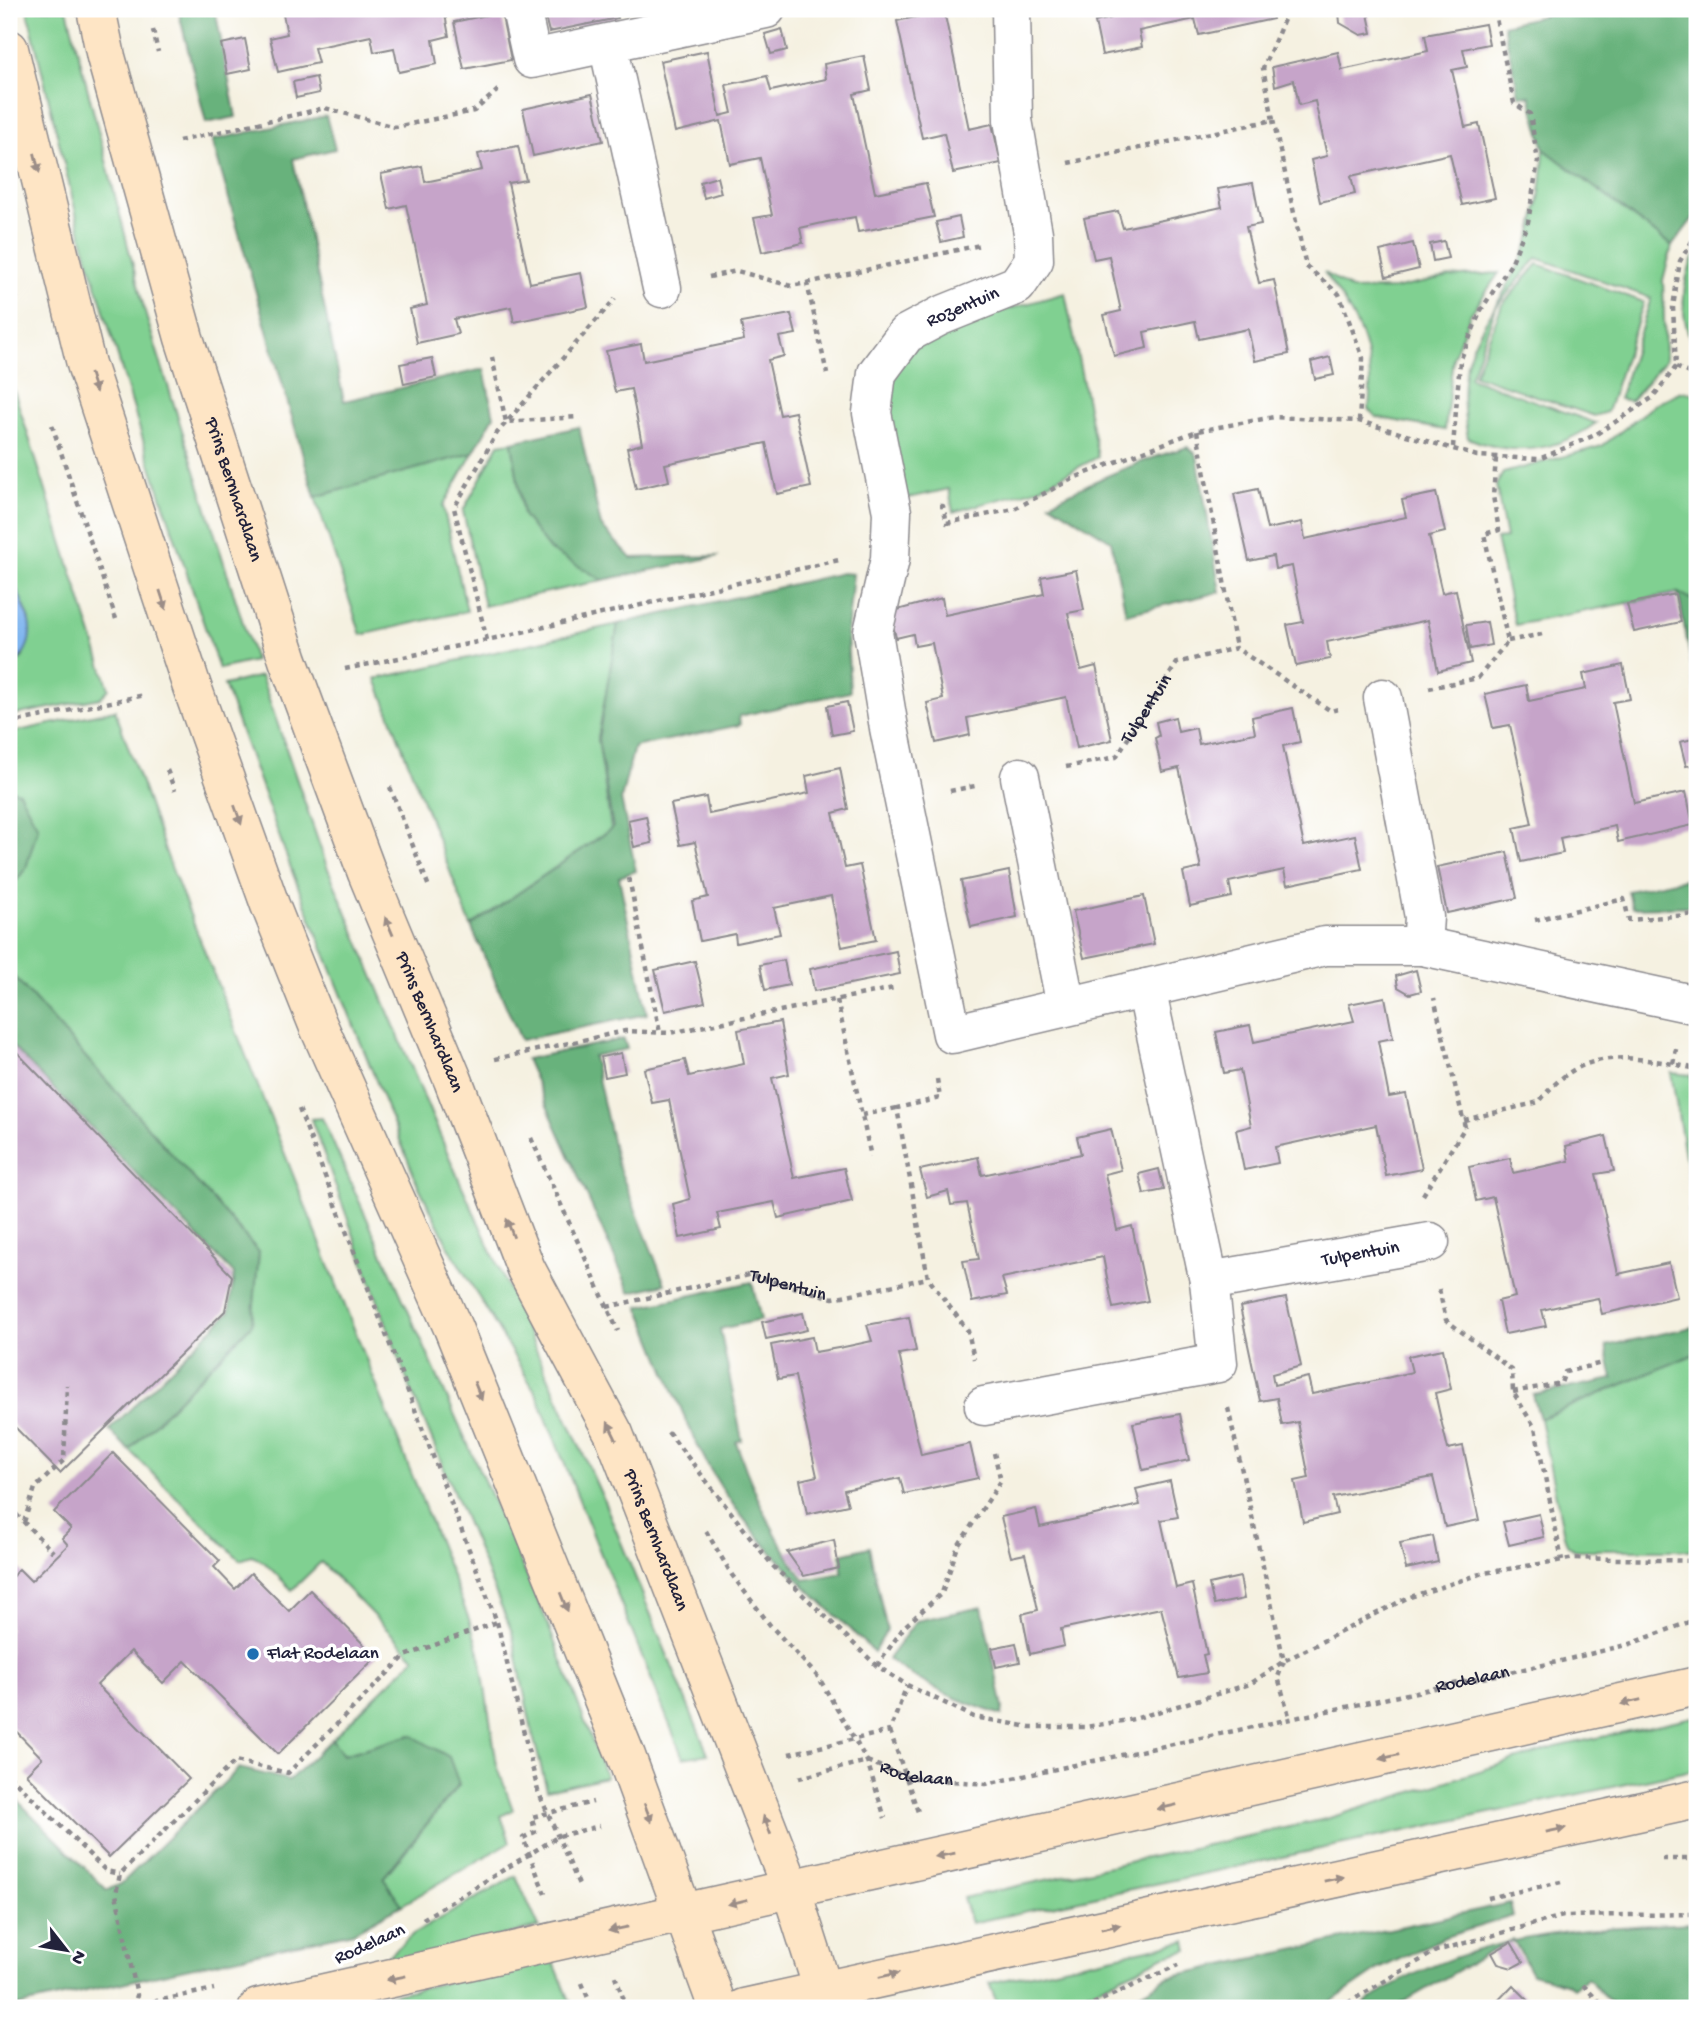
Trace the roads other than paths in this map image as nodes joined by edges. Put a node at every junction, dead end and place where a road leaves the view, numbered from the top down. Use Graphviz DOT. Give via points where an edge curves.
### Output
graph roads {
  1 [pos="96,9"];
  2 [pos="521,9"];
  3 [pos="766,9"];
  4 [pos="1011,9"];
  5 [pos="607,44"];
  6 [pos="9,49"];
  7 [pos="662,288"];
  8 [pos="1383,698"];
  9 [pos="1020,777"];
  10 [pos="1422,946"];
  11 [pos="1146,988"];
  12 [pos="1697,1005"];
  13 [pos="1066,1006"];
  14 [pos="1430,1242"];
  15 [pos="1209,1281"];
  16 [pos="984,1406"];
  17 [pos="1697,1686"];
  18 [pos="1697,1799"];
  19 [pos="791,1889"];
  20 [pos="685,1915"];
  21 [pos="826,1999"];
  22 [pos="258,2008"];
  23 [pos="718,2008"];
  24 [pos="744,2008"];
  19 -- 1 [label="main road, Prins Bernhardlaan, one-way" via="614,1434 526,1269 297,685 184,338"];
  2 -- 5 [label="street" via="532,59"];
  3 -- 5 [label="street"];
  4 -- 13 [label="street, Rozentuin" via="1013,120 1034,260 1017,285 906,334 877,373 872,413 892,512 890,559 873,632 952,1034"];
  5 -- 7 [label="street"];
  6 -- 20 [label="main road, one-way" via="86,364 191,684 270,905 453,1328 649,1814"];
  8 -- 10 [label="street" via="1424,917"];
  9 -- 13 [label="street"];
  10 -- 11 [label="street" via="1325,946"];
  10 -- 12 [label="street"];
  11 -- 13 [label="street"];
  11 -- 15 [label="street"];
  14 -- 15 [label="street, Tulpentuin"];
  15 -- 16 [label="street" via="1218,1363"];
  17 -- 19 [label="main road, Rodelaan, one-way"];
  21 -- 18 [label="main road, one-way"];
  19 -- 20 [label="main road, Rodelaan, one-way"];
  19 -- 21 [label="main road, Prins Bernhardlaan"];
  20 -- 22 [label="main road, Rodelaan, one-way"];
  20 -- 23 [label="main road"];
  21 -- 24 [label="main road"];
}
